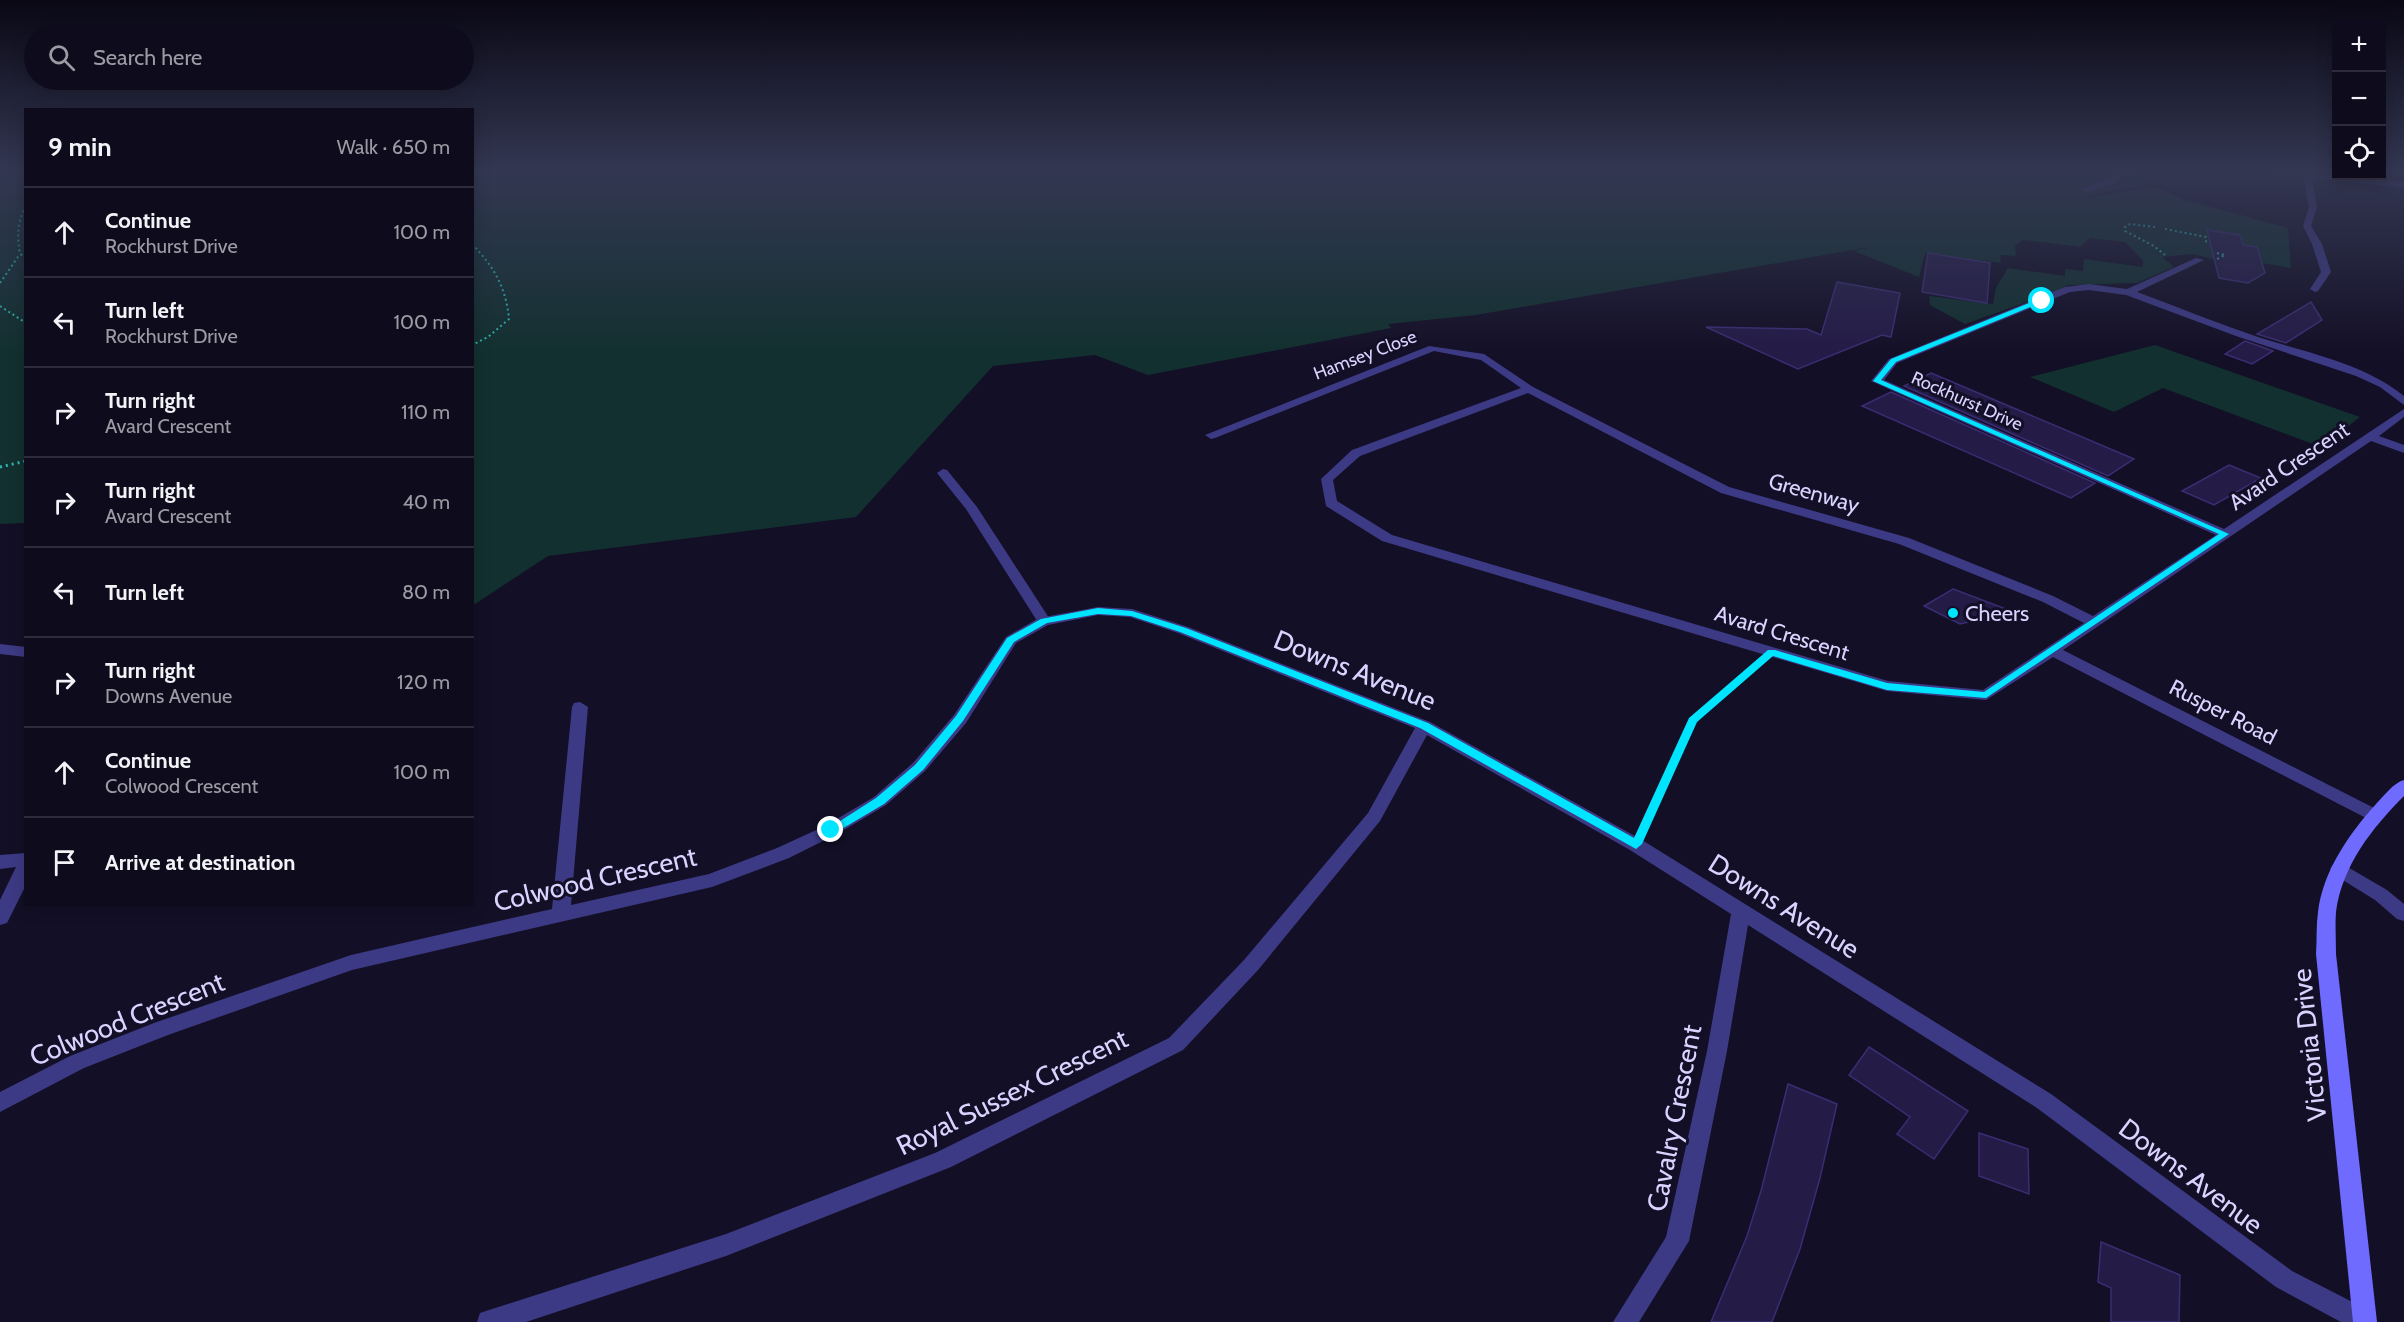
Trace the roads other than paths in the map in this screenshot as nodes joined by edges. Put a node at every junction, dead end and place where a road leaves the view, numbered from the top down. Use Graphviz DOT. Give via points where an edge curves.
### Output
graph roads {
  1 [pos="2311,233"];
  2 [pos="2199,260"];
  3 [pos="2315,288"];
  4 [pos="2128,292"];
  5 [pos="1529,389"];
  6 [pos="2404,402"];
  7 [pos="2404,412"];
  8 [pos="1211,435"];
  9 [pos="2370,437"];
  10 [pos="2404,449"];
  11 [pos="943,473"];
  12 [pos="2225,534"];
  13 [pos="1132,613"];
  14 [pos="1044,621"];
  15 [pos="2094,622"];
  16 [pos="0,649"];
  17 [pos="2051,650"];
  18 [pos="24,652"];
  19 [pos="579,707"];
  20 [pos="1424,726"];
  21 [pos="2404,786"];
  22 [pos="2374,815"];
  23 [pos="24,860"];
  24 [pos="0,862"];
  25 [pos="2339,868"];
  26 [pos="24,870"];
  27 [pos="1741,911"];
  28 [pos="2404,914"];
  29 [pos="561,916"];
  30 [pos="0,918"];
  31 [pos="0,1103"];
  32 [pos="489,1322"];
  33 [pos="1625,1322"];
  34 [pos="2366,1322"];
  1 -- 3 [label="street" via="2326,272"];
  2 -- 4 [label="street"];
  4 -- 6 [label="street" via="2360,374"];
  4 -- 12 [label="street, Rockhurst Drive" via="2089,287 2068,289 1893,361 1877,381"];
  5 -- 8 [label="street, Hamsey Close" via="1484,357 1433,348"];
  5 -- 15 [label="street, Greenway" via="1725,490 1904,541 2048,599"];
  5 -- 17 [label="street, Avard Crescent" via="1356,453 1327,479 1331,503 1387,537 1887,687 1986,695"];
  7 -- 9 [label="street, Avard Crescent"];
  9 -- 10 [label="street"];
  9 -- 12 [label="street, Avard Crescent"];
  11 -- 14 [label="street" via="971,507"];
  12 -- 15 [label="street, Avard Crescent"];
  13 -- 14 [label="street, Colwood Crescent" via="1098,611"];
  13 -- 20 [label="street, Downs Avenue"];
  14 -- 29 [label="street, Colwood Crescent" via="1011,640 960,718 919,767 880,801 793,848 712,880"];
  15 -- 17 [label="street, Avard Crescent"];
  16 -- 18 [label="street"];
  17 -- 22 [label="street, Rusper Road"];
  19 -- 29 [label="street"];
  20 -- 27 [label="street, Downs Avenue" via="1636,844"];
  20 -- 32 [label="street, Royal Sussex Crescent" via="1374,817 1251,965 1176,1044 943,1160 726,1245"];
  21 -- 22 [label="street, Victoria Drive"];
  22 -- 25 [label="street, Victoria Drive"];
  23 -- 24 [label="street"];
  25 -- 28 [label="street"];
  25 -- 34 [label="street, Victoria Drive" via="2328,908 2326,954"];
  26 -- 30 [label="street"];
  27 -- 33 [label="street, Cavalry Crescent" via="1717,1051 1677,1241"];
  27 -- 34 [label="street, Downs Avenue" via="2044,1101 2284,1279"];
  29 -- 31 [label="street, Colwood Crescent" via="351,963 77,1062"];
}
